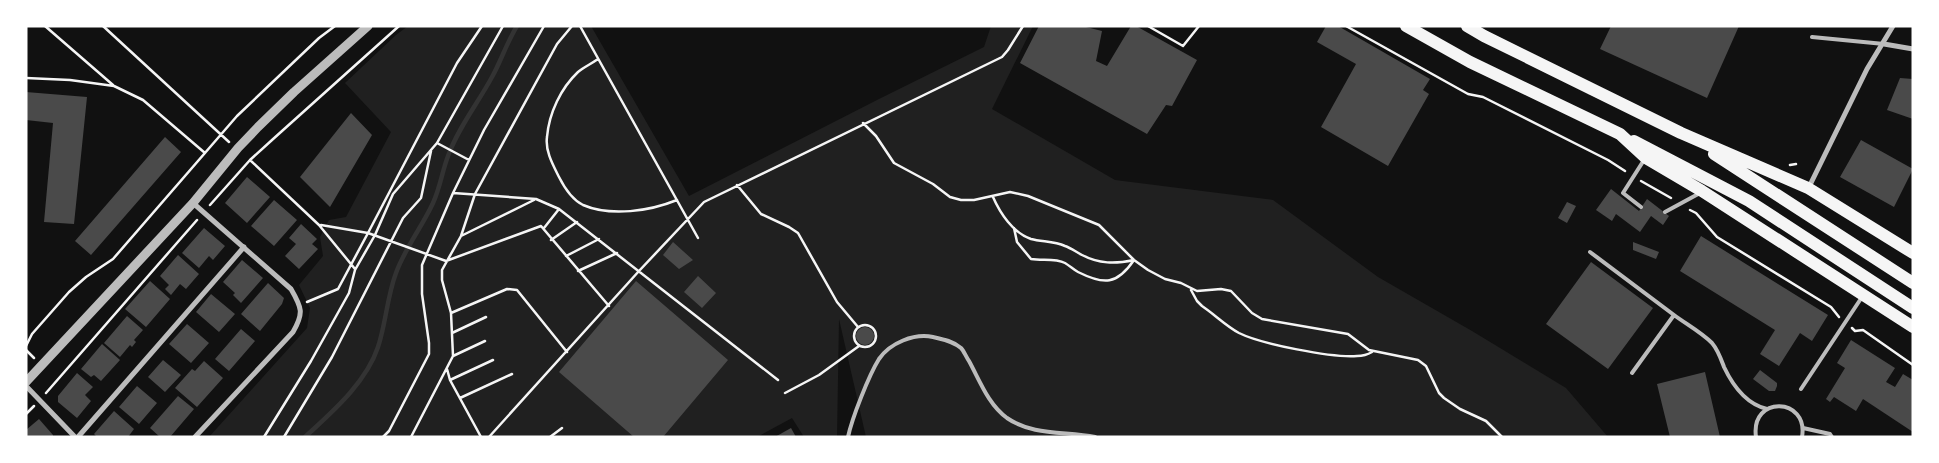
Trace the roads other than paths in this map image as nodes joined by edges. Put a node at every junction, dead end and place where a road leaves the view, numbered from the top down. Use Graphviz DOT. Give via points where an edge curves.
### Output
graph roads {
  1 [pos="368,26"];
  2 [pos="1406,26"];
  3 [pos="1467,26"];
  4 [pos="1893,26"];
  5 [pos="1812,37"];
  6 [pos="1884,44"];
  7 [pos="1913,49"];
  8 [pos="1682,133"];
  9 [pos="1620,134"];
  10 [pos="1646,158"];
  11 [pos="1808,188"];
  12 [pos="1702,191"];
  13 [pos="193,203"];
  14 [pos="1641,207"];
  15 [pos="1665,212"];
  16 [pos="244,247"];
  17 [pos="1590,252"];
  18 [pos="1913,253"];
  19 [pos="1913,283"];
  20 [pos="1864,295"];
  21 [pos="1913,308"];
  22 [pos="1674,315"];
  23 [pos="1913,327"];
  24 [pos="1632,373"];
  25 [pos="26,382"];
  26 [pos="26,386"];
  27 [pos="1802,389"];
  28 [pos="1767,409"];
  29 [pos="1804,428"];
  30 [pos="77,437"];
  31 [pos="195,437"];
  32 [pos="848,437"];
  33 [pos="1095,437"];
  34 [pos="1756,437"];
  35 [pos="1802,437"];
  36 [pos="1832,437"];
  1 -- 13 [label="street" via="258,127"];
  2 -- 9 [label="main road" via="1470,62"];
  3 -- 8 [label="main road"];
  4 -- 6 [label="street"];
  5 -- 6 [label="lane"];
  6 -- 7 [label="street"];
  6 -- 11 [label="street" via="1867,69"];
  8 -- 11 [label="main road"];
  8 -- 19 [label="main road"];
  9 -- 10 [label="main road"];
  9 -- 21 [label="main road" via="1749,201"];
  10 -- 12 [label="main road"];
  10 -- 14 [label="lane" via="1623,193"];
  11 -- 18 [label="main road"];
  12 -- 15 [label="lane"];
  12 -- 20 [label="main road"];
  13 -- 16 [label="street"];
  13 -- 25 [label="street"];
  16 -- 30 [label="street"];
  16 -- 31 [label="street" via="291,289 301,305 301,318 293,332"];
  17 -- 22 [label="lane"];
  20 -- 23 [label="main road"];
  20 -- 27 [label="lane"];
  22 -- 24 [label="lane"];
  22 -- 28 [label="lane" via="1712,343 1741,394 1755,406"];
  26 -- 30 [label="street"];
  28 -- 29 [label="lane" via="1774,406 1790,408"];
  28 -- 34 [label="lane" via="1757,421"];
  29 -- 35 [label="lane"];
  29 -- 36 [label="lane"];
  32 -- 33 [label="lane" via="880,359 889,348 916,336 946,340 961,348 991,402 1020,425 1040,431"];
}
